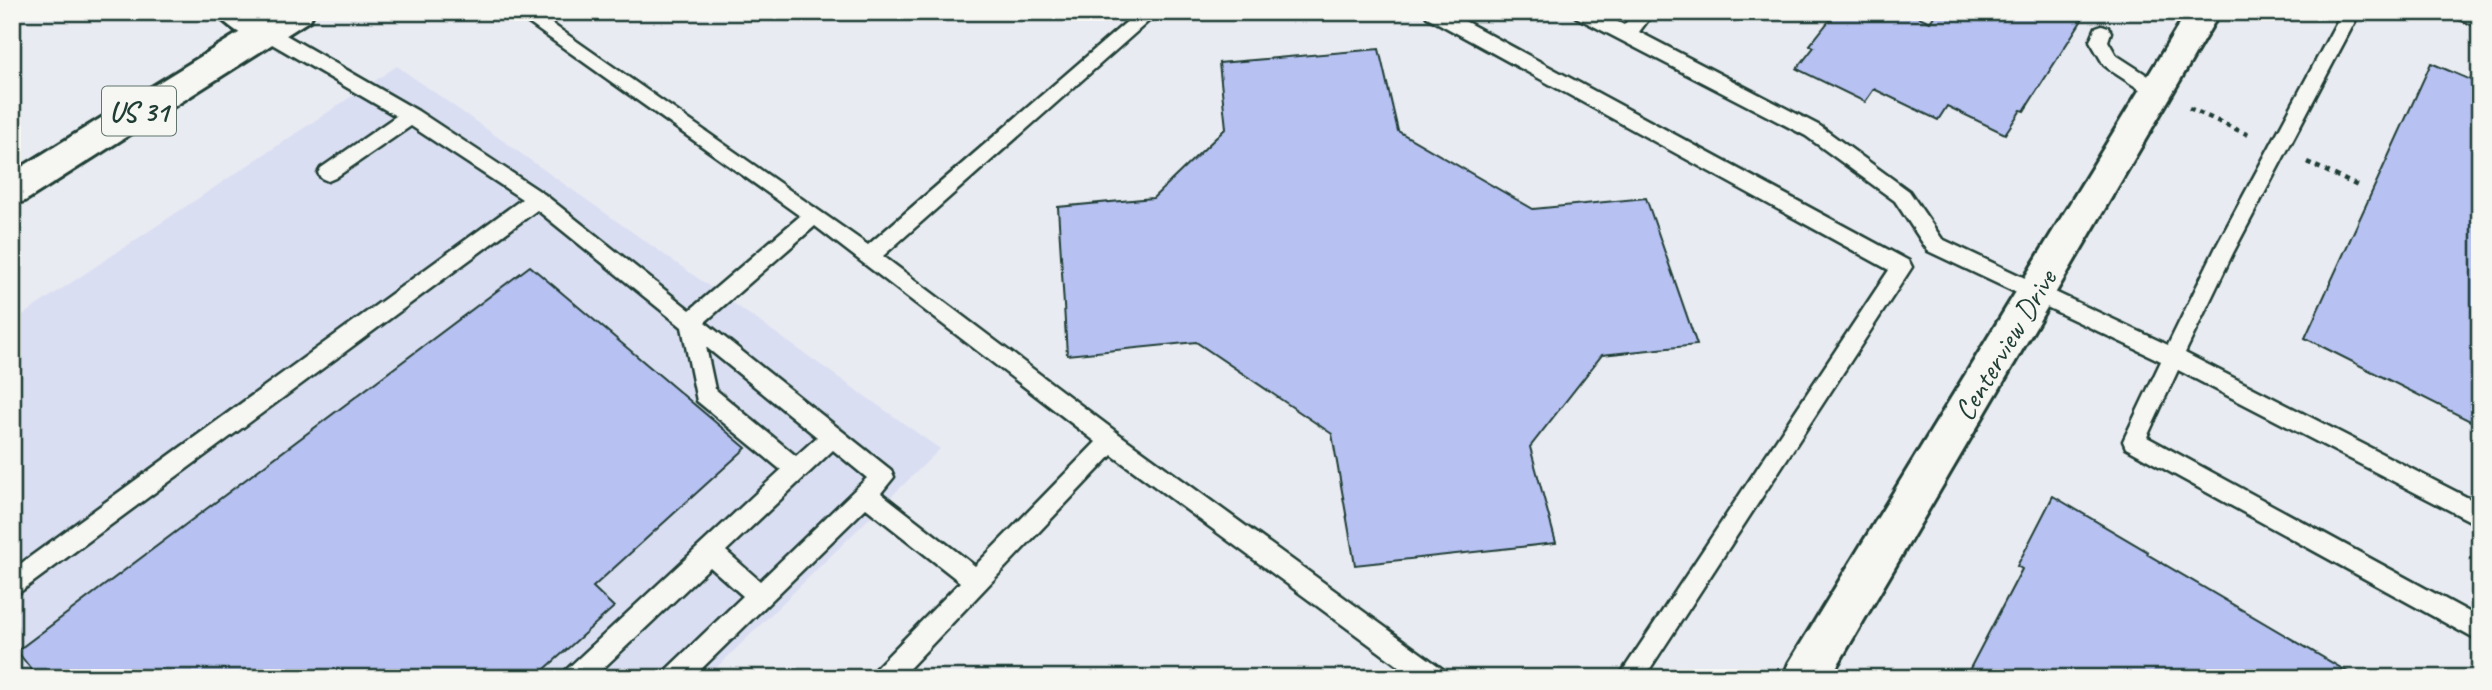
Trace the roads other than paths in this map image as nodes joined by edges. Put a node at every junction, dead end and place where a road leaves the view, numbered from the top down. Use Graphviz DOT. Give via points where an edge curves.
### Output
graph roads {
  1 [pos="232,12"];
  2 [pos="298,12"];
  3 [pos="522,12"];
  4 [pos="1150,12"];
  5 [pos="1433,12"];
  6 [pos="1582,12"];
  7 [pos="1645,12"];
  8 [pos="2204,12"];
  9 [pos="2351,12"];
  10 [pos="2461,12"];
  11 [pos="2480,20"];
  12 [pos="266,32"];
  13 [pos="2102,32"];
  14 [pos="1627,34"];
  15 [pos="2157,91"];
  16 [pos="411,116"];
  17 [pos="328,173"];
  18 [pos="12,191"];
  19 [pos="537,199"];
  20 [pos="814,215"];
  21 [pos="1935,246"];
  22 [pos="869,256"];
  23 [pos="1902,267"];
  24 [pos="2038,292"];
  25 [pos="691,322"];
  26 [pos="2173,357"];
  27 [pos="833,436"];
  28 [pos="1111,441"];
  29 [pos="797,470"];
  30 [pos="865,494"];
  31 [pos="2480,516"];
  32 [pos="709,551"];
  33 [pos="977,581"];
  34 [pos="12,584"];
  35 [pos="760,596"];
  36 [pos="2480,631"];
  37 [pos="586,674"];
  38 [pos="675,678"];
  39 [pos="883,678"];
  40 [pos="1435,678"];
  41 [pos="1629,678"];
  42 [pos="1805,678"];
  1 -- 12 [label="street"];
  2 -- 12 [label="street, US 31"];
  3 -- 20 [label="lane"];
  4 -- 22 [label="lane"];
  5 -- 23 [label="lane"];
  6 -- 14 [label="lane"];
  7 -- 14 [label="lane"];
  8 -- 15 [label="street, Centerview Drive"];
  9 -- 26 [label="lane"];
  10 -- 11 [label="lane"];
  12 -- 16 [label="lane"];
  12 -- 18 [label="street, US 31"];
  13 -- 15 [label="lane" via="2099,41 2110,60"];
  14 -- 21 [label="lane" via="1813,131 1902,196"];
  15 -- 24 [label="street, Centerview Drive"];
  16 -- 17 [label="lane"];
  16 -- 19 [label="lane"];
  19 -- 25 [label="lane"];
  19 -- 34 [label="lane"];
  20 -- 22 [label="lane"];
  20 -- 25 [label="lane"];
  21 -- 23 [label="lane"];
  21 -- 24 [label="lane"];
  22 -- 28 [label="lane"];
  23 -- 41 [label="lane"];
  24 -- 26 [label="lane"];
  24 -- 42 [label="street, Centerview Drive"];
  25 -- 27 [label="lane"];
  25 -- 29 [label="lane" via="705,394"];
  26 -- 31 [label="lane"];
  26 -- 36 [label="lane" via="2134,441"];
  27 -- 29 [label="lane"];
  27 -- 30 [label="lane" via="883,477"];
  28 -- 33 [label="lane"];
  28 -- 40 [label="lane"];
  29 -- 32 [label="lane"];
  30 -- 33 [label="lane"];
  30 -- 35 [label="lane"];
  32 -- 35 [label="lane"];
  32 -- 37 [label="lane"];
  33 -- 39 [label="lane"];
  35 -- 38 [label="lane"];
}
